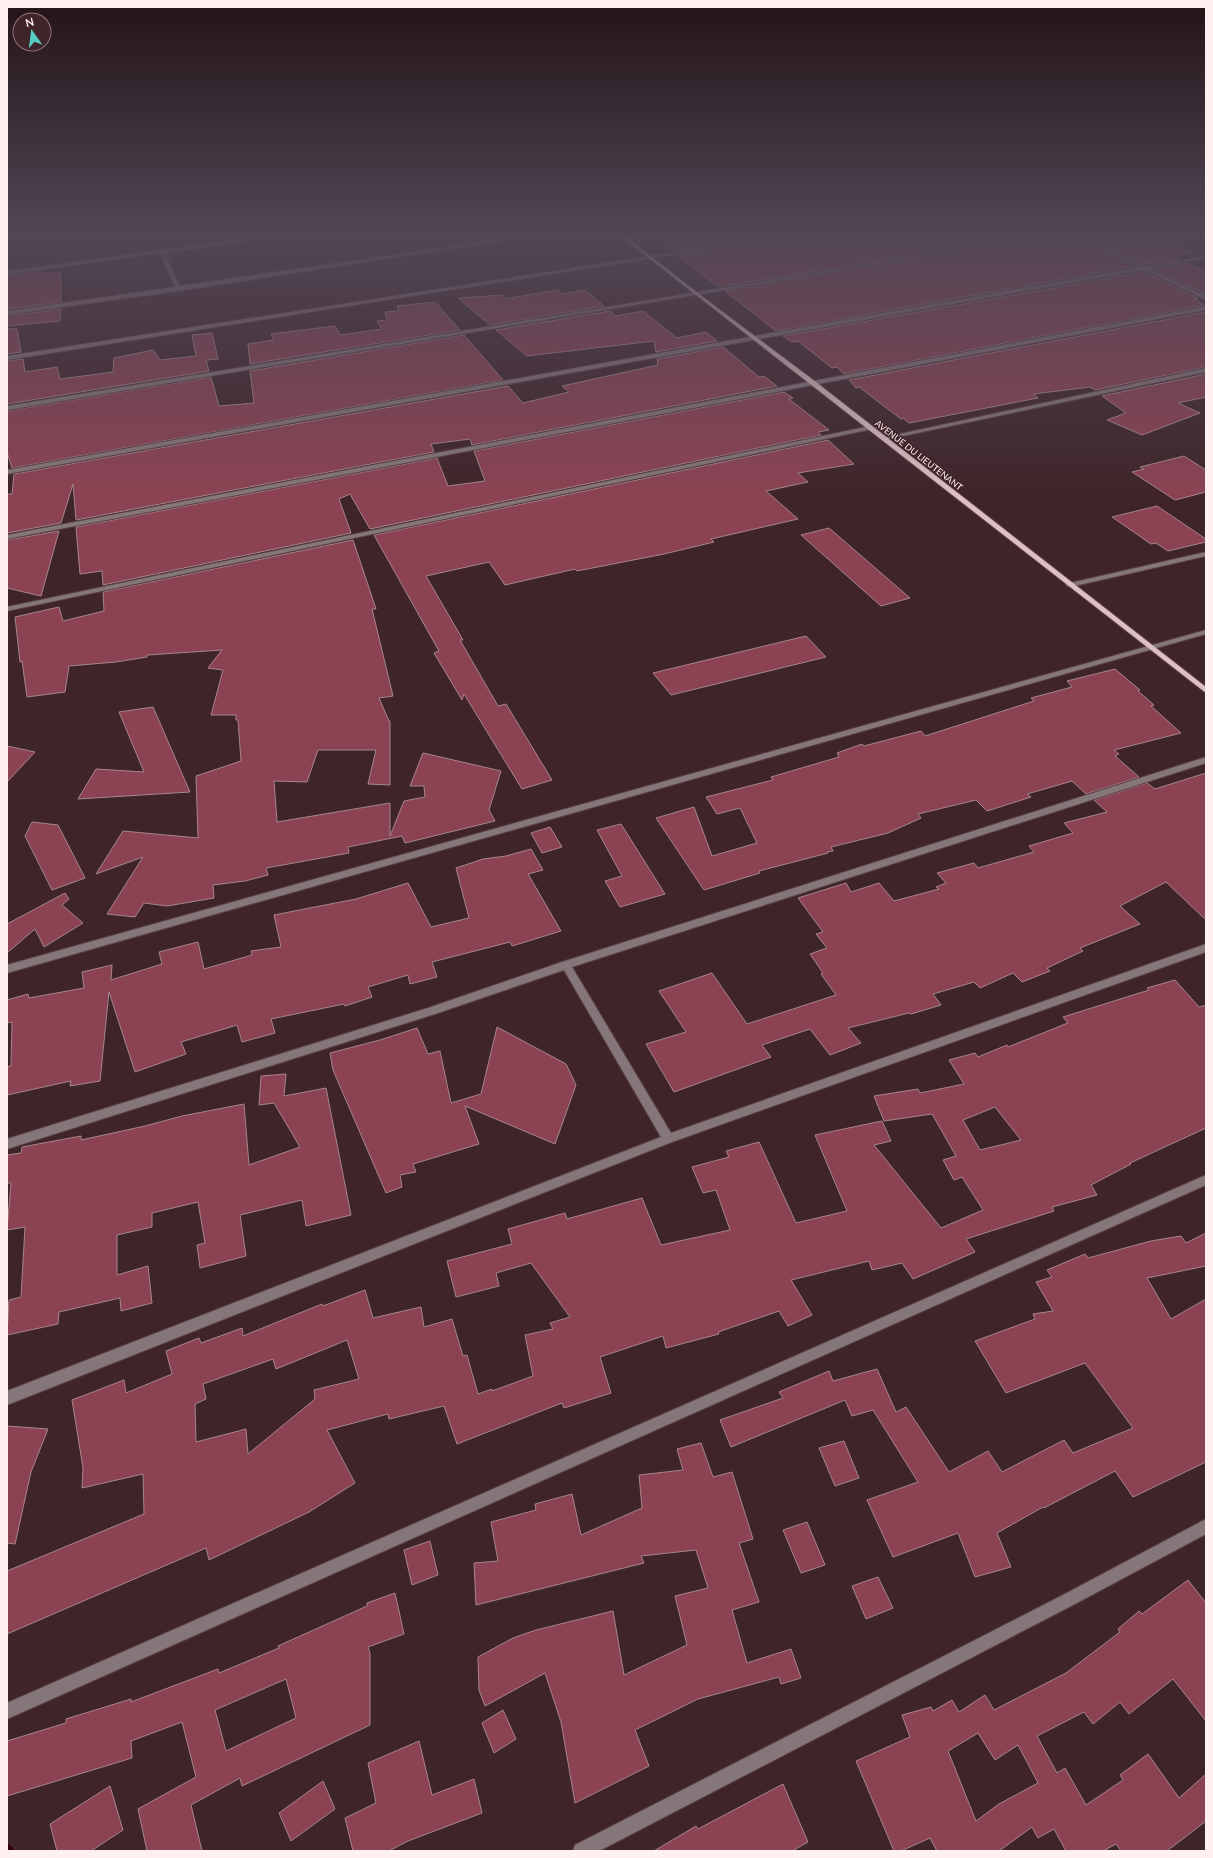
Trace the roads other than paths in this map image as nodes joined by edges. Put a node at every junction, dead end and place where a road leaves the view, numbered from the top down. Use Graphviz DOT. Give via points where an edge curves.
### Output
graph roads {
  1 [pos="245,321"];
  2 [pos="539,321"];
  3 [pos="730,321"];
  4 [pos="844,321"];
  5 [pos="1140,321"];
  6 [pos="752,337"];
  7 [pos="7,358"];
  8 [pos="1206,370"];
  9 [pos="814,383"];
  10 [pos="7,408"];
  11 [pos="870,428"];
  12 [pos="884,438"];
  13 [pos="7,472"];
  14 [pos="7,537"];
  15 [pos="1206,554"];
  16 [pos="1070,585"];
  17 [pos="7,609"];
  18 [pos="1206,632"];
  19 [pos="1150,648"];
  20 [pos="1206,691"];
  21 [pos="1206,760"];
  22 [pos="1206,948"];
  23 [pos="566,965"];
  24 [pos="7,969"];
  25 [pos="668,1139"];
  26 [pos="7,1144"];
  27 [pos="1206,1180"];
  28 [pos="7,1398"];
  29 [pos="1206,1526"];
  30 [pos="7,1711"];
  31 [pos="581,1851"];
  1 -- 7 [label="street"];
  2 -- 10 [label="street"];
  3 -- 6 [label="main road, AVENUE DU LIEUTENANT"];
  4 -- 6 [label="street"];
  5 -- 9 [label="street"];
  6 -- 9 [label="main road, AVENUE DU LIEUTENANT"];
  6 -- 13 [label="street"];
  8 -- 12 [label="street"];
  9 -- 11 [label="main road, AVENUE DU LIEUTENANT"];
  9 -- 14 [label="street"];
  11 -- 12 [label="main road, AVENUE DU LIEUTENANT"];
  11 -- 17 [label="street"];
  12 -- 16 [label="main road, AVENUE DU LIEUTENANT"];
  15 -- 16 [label="street"];
  16 -- 19 [label="main road, AVENUE DU LIEUTENANT"];
  18 -- 19 [label="street"];
  19 -- 20 [label="main road, AVENUE DU LIEUTENANT"];
  19 -- 24 [label="street"];
  21 -- 23 [label="street"];
  22 -- 25 [label="street"];
  23 -- 25 [label="street"];
  23 -- 26 [label="street" via="431,1011"];
  25 -- 28 [label="street"];
  27 -- 30 [label="street"];
  29 -- 31 [label="street"];
}
